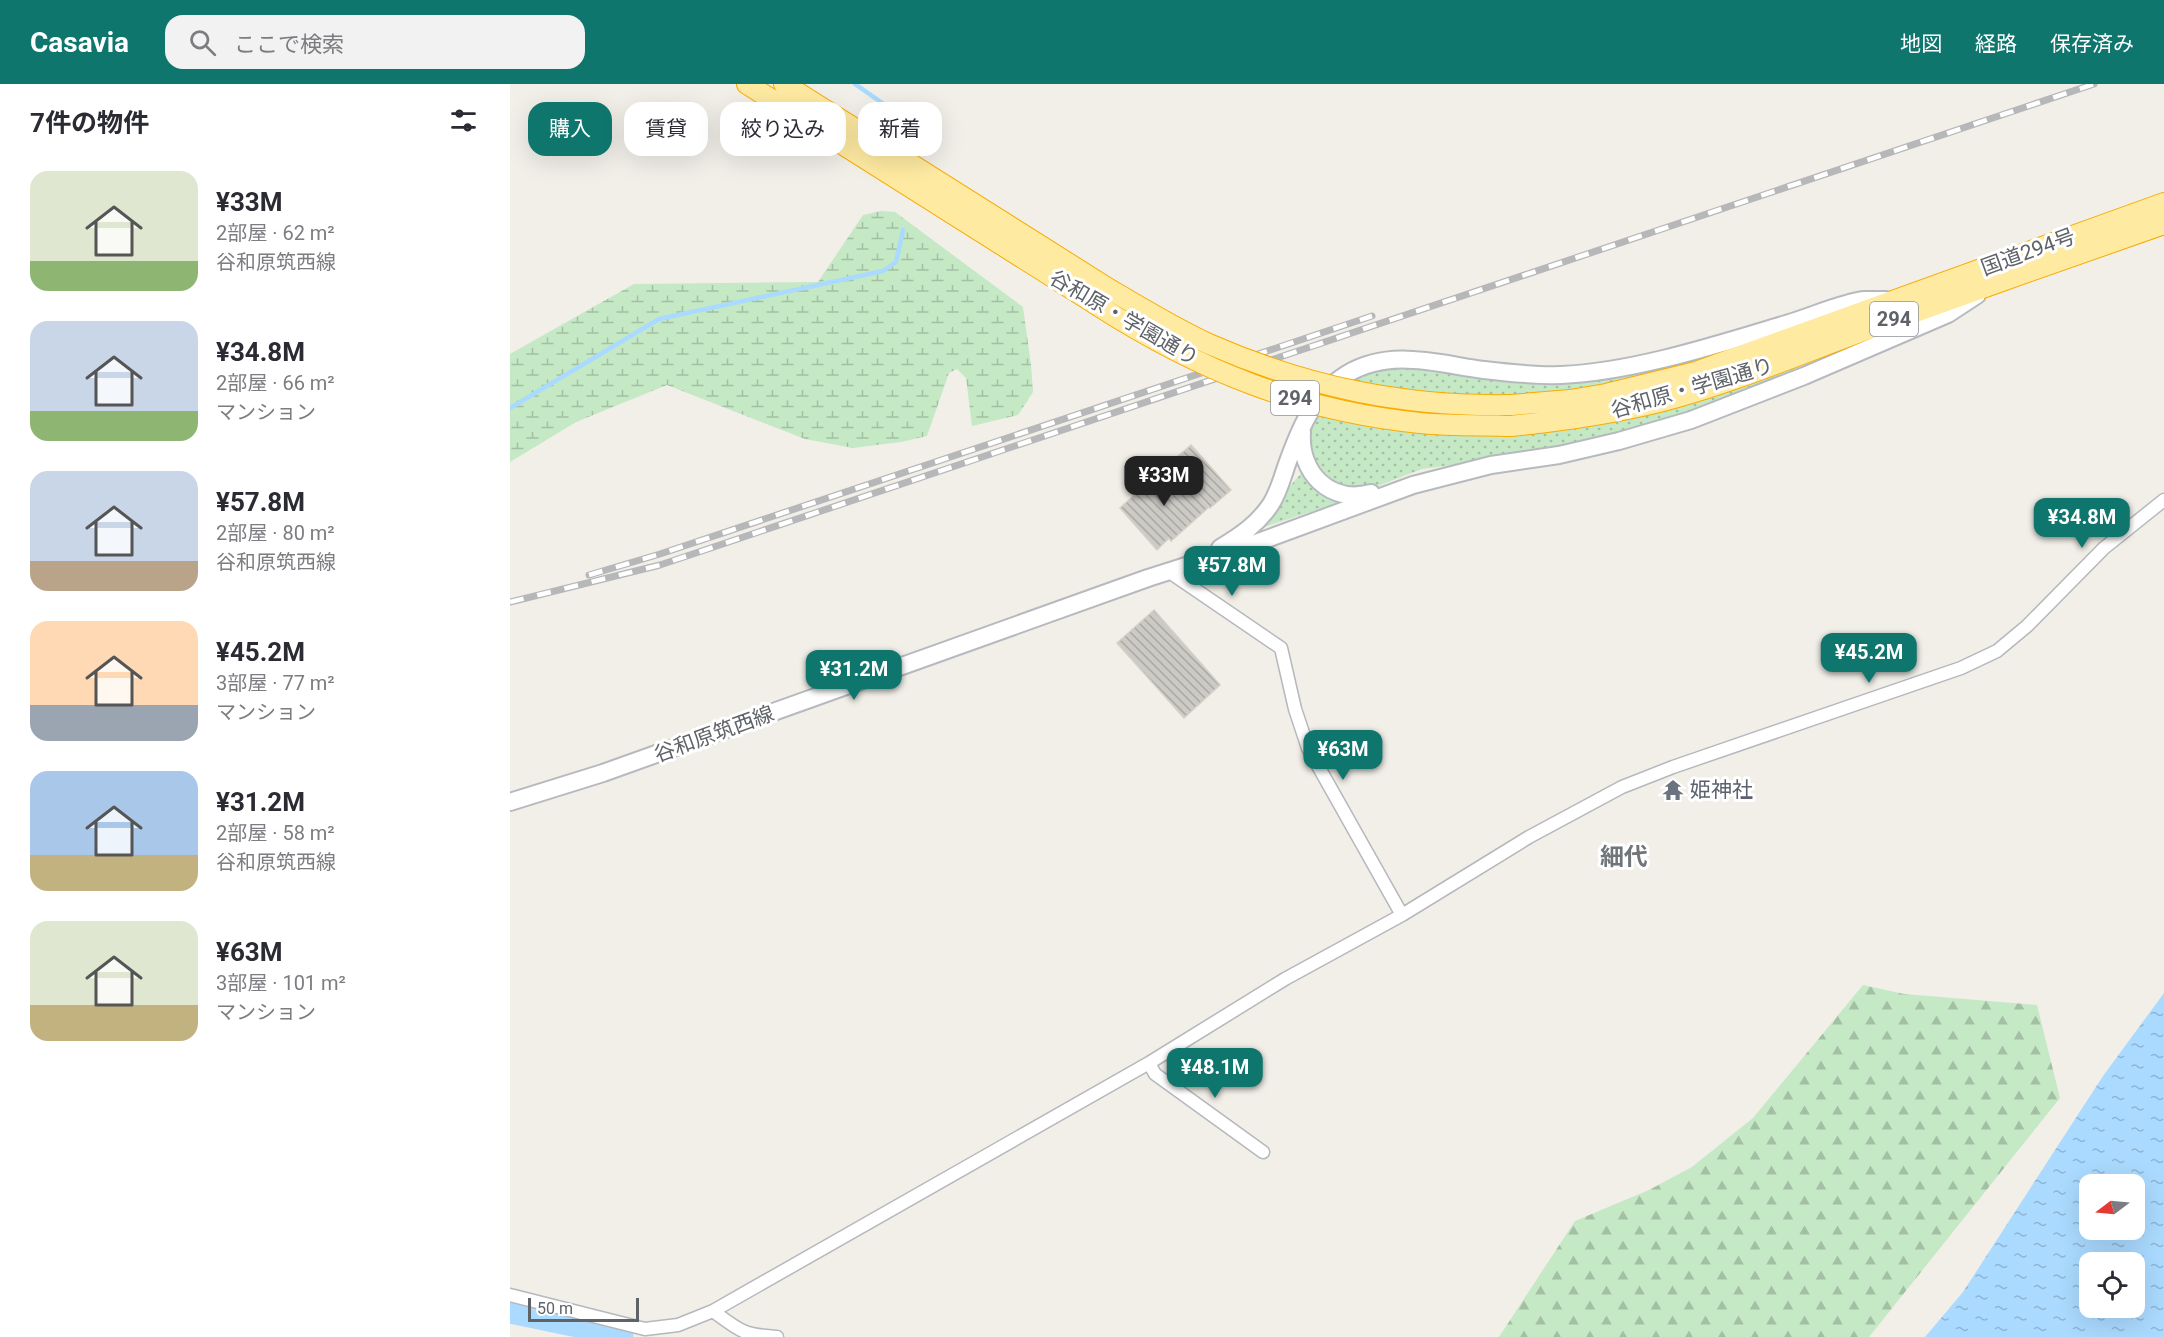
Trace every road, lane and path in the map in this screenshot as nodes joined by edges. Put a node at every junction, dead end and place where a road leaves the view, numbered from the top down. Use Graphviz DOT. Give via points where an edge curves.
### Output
graph roads {
  1 [pos="747,84"];
  2 [pos="783,84"];
  3 [pos="2164,203"];
  4 [pos="2164,224"];
  5 [pos="1993,285"];
  6 [pos="1892,300"];
  7 [pos="1303,426"];
  8 [pos="1413,485"];
  9 [pos="2164,500"];
  10 [pos="1187,565"];
  11 [pos="1168,571"];
  12 [pos="510,802"];
  13 [pos="1402,915"];
  14 [pos="1149,1063"];
  15 [pos="1263,1152"];
  16 [pos="510,1295"];
  17 [pos="713,1311"];
  18 [pos="777,1337"];
  1 -- 5 [label="highway, 谷和原・学園通り / 294, bridge" via="1185,357 1282,395 1399,420 1511,426 1571,420 1659,402 1761,370"];
  2 -- 6 [label="highway, 谷和原・学園通り / 294, bridge" via="1167,323 1271,369 1352,392 1454,405 1511,405 1606,394 1696,372"];
  3 -- 6 [label="highway, 国道294号 / 294"];
  4 -- 5 [label="highway, 国道294号 / 294"];
  5 -- 8 [label="main road" via="1948,314 1691,420 1619,441 1491,465"];
  6 -- 7 [label="main road" via="1862,300 1672,356 1587,372 1534,375 1439,362 1384,360 1347,374 1325,391"];
  7 -- 8 [label="main road" via="1308,466 1333,491 1352,496"];
  7 -- 10 [label="main road" via="1278,492 1255,525"];
  8 -- 10 [label="main road"];
  9 -- 13 [label="street" via="2104,548 1997,651 1961,668 1632,783 1529,837"];
  10 -- 11 [label="main road, 谷和原筑西線"];
  11 -- 12 [label="main road, 谷和原筑西線" via="614,769"];
  11 -- 13 [label="street" via="1281,648 1308,748"];
  13 -- 14 [label="street" via="1285,979"];
  14 -- 15 [label="street" via="1155,1074"];
  14 -- 17 [label="street"];
  16 -- 17 [label="street" via="645,1329 678,1325"];
  17 -- 18 [label="street" via="741,1332"];
}
